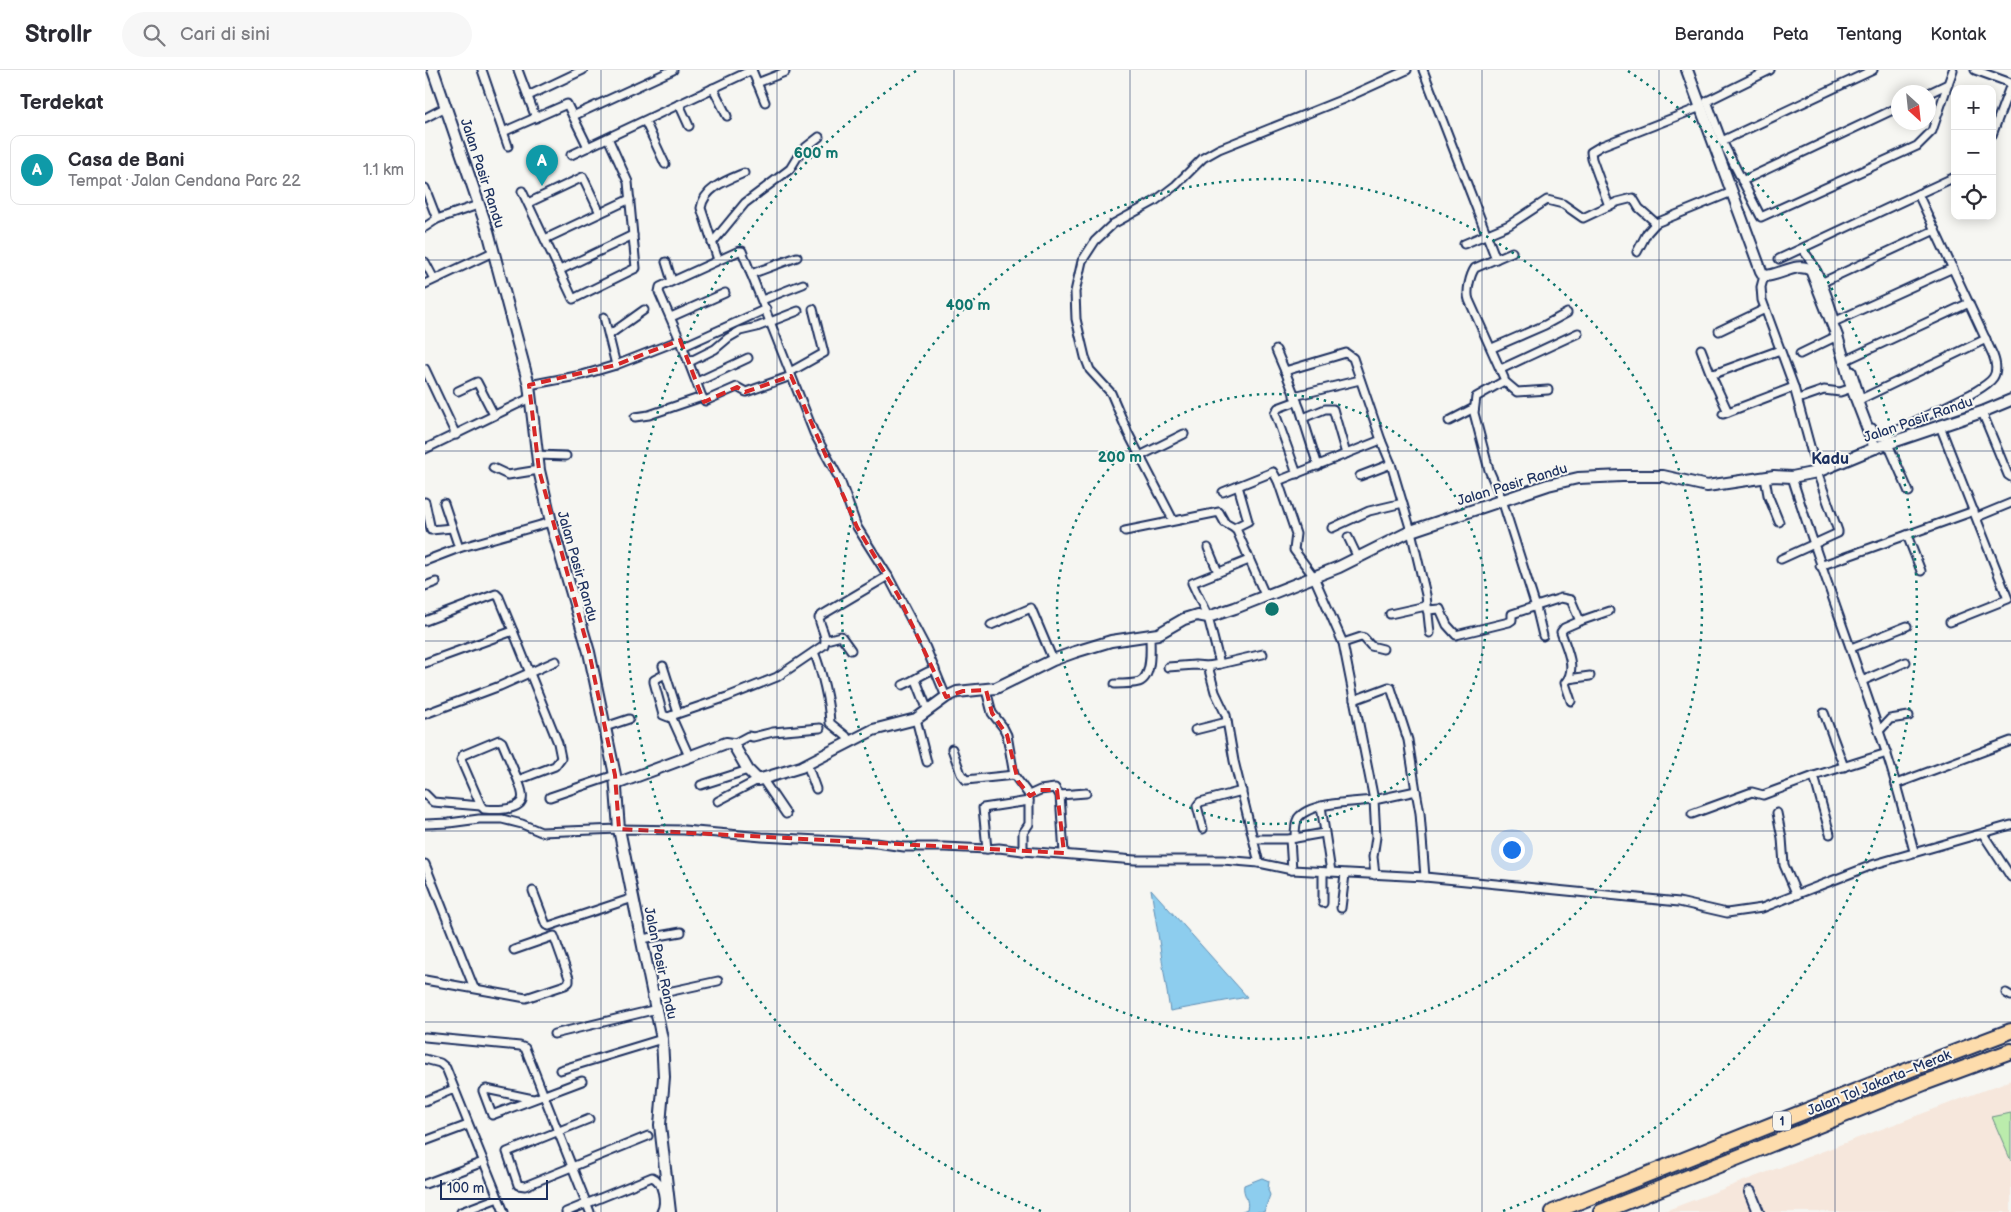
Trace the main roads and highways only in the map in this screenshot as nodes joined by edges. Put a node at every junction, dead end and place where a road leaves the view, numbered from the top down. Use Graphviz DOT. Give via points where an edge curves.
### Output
graph roads {
  1 [pos="2011,1031"];
  2 [pos="2011,1051"];
  3 [pos="1553,1212"];
  4 [pos="1601,1212"];
  1 -- 3 [label="highway, Jalan Tol Jakarta–Merak / 1"];
  2 -- 4 [label="highway, Jalan Tol Jakarta–Merak / 1"];
}
